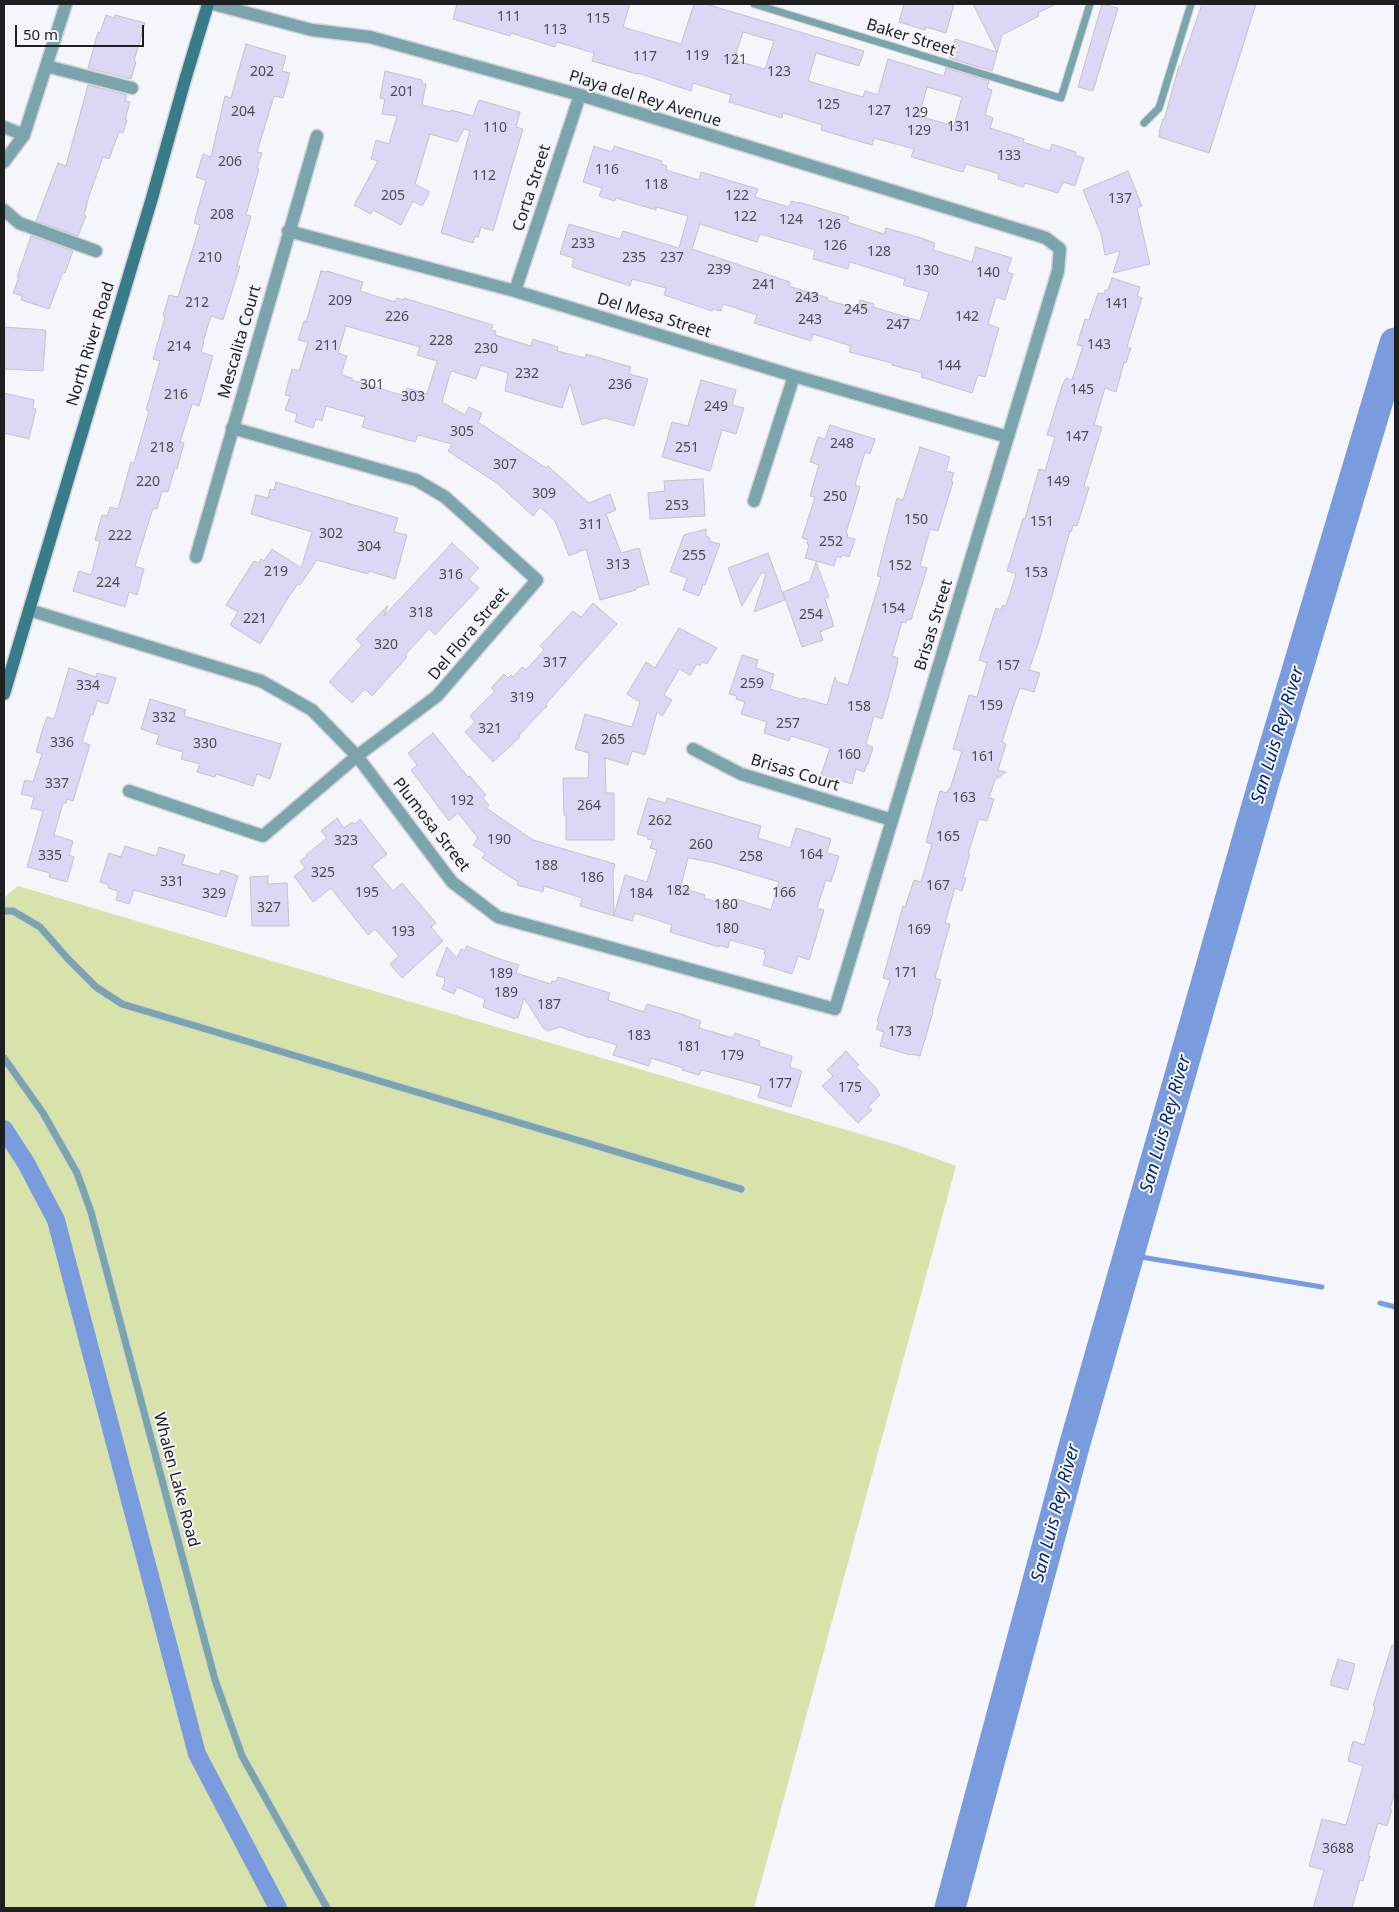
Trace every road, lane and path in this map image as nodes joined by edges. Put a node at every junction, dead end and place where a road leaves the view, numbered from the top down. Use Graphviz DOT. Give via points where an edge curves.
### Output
graph roads {
  1 [pos="66,4"];
  2 [pos="208,4"];
  3 [pos="213,4"];
  4 [pos="754,4"];
  5 [pos="1090,4"];
  6 [pos="1191,4"];
  7 [pos="46,66"];
  8 [pos="132,88"];
  9 [pos="580,95"];
  10 [pos="1144,124"];
  11 [pos="4,127"];
  12 [pos="24,135"];
  13 [pos="317,136"];
  14 [pos="4,162"];
  15 [pos="4,210"];
  16 [pos="288,231"];
  17 [pos="1060,249"];
  18 [pos="96,251"];
  19 [pos="515,291"];
  20 [pos="794,376"];
  21 [pos="232,428"];
  22 [pos="1008,437"];
  23 [pos="754,501"];
  24 [pos="196,557"];
  25 [pos="29,610"];
  26 [pos="4,694"];
  27 [pos="693,749"];
  28 [pos="357,756"];
  29 [pos="129,791"];
  30 [pos="892,820"];
  31 [pos="4,910"];
  32 [pos="835,1009"];
  33 [pos="4,1058"];
  34 [pos="741,1189"];
  35 [pos="327,1908"];
  1 -- 7 [label="street"];
  2 -- 25 [label="street, North River Road"];
  3 -- 9 [label="street, Playa del Rey Avenue" via="312,30 370,37"];
  4 -- 5 [label="lane, Baker Street" via="1061,98"];
  6 -- 10 [label="lane" via="1159,108"];
  7 -- 8 [label="street"];
  7 -- 12 [label="street"];
  9 -- 17 [label="street, Playa del Rey Avenue" via="1046,238"];
  9 -- 19 [label="street, Corta Street"];
  11 -- 12 [label="street"];
  12 -- 14 [label="street"];
  13 -- 16 [label="street, Mescalita Court"];
  15 -- 18 [label="street" via="19,224"];
  16 -- 19 [label="street, Del Mesa Street"];
  16 -- 21 [label="street, Mescalita Court"];
  17 -- 22 [label="street, Brisas Street" via="1058,271"];
  19 -- 20 [label="street, Del Mesa Street"];
  20 -- 22 [label="street, Del Mesa Street"];
  20 -- 23 [label="street"];
  21 -- 24 [label="street, Mescalita Court"];
  21 -- 28 [label="street, Del Flora Street" via="416,480 445,497 537,580 437,696"];
  22 -- 30 [label="street, Brisas Street"];
  25 -- 26 [label="street, North River Road"];
  25 -- 28 [label="street, Plumosa Street" via="261,680 312,710"];
  27 -- 30 [label="street, Brisas Court" via="741,774"];
  28 -- 29 [label="street, Del Flora Street" via="263,836"];
  28 -- 32 [label="street, Plumosa Street" via="452,882 498,917"];
  30 -- 32 [label="street, Brisas Street"];
  31 -- 34 [label="lane" via="14,911 40,927 96,987 122,1004"];
  33 -- 35 [label="lane, Whalen Lake Road" via="43,1113 77,1174 91,1212 215,1680 242,1756"];
}
